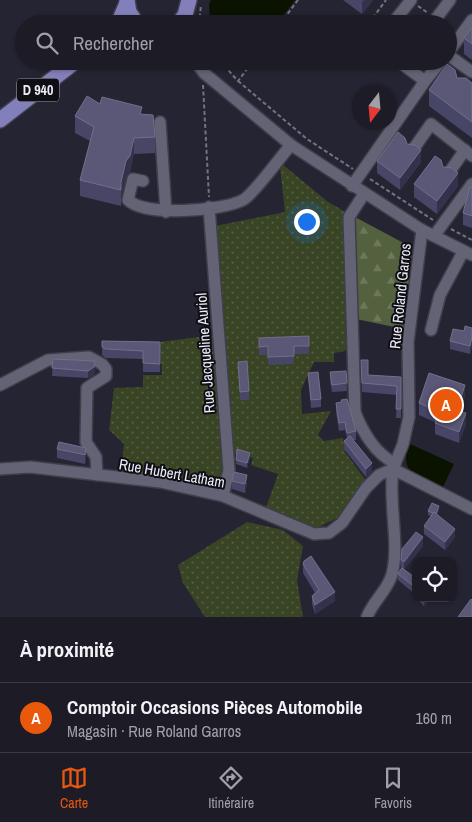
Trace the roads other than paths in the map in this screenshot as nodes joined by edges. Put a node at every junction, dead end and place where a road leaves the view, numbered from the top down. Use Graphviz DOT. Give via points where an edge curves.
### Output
graph roads {
  1 [pos="189,0"];
  2 [pos="411,0"];
  3 [pos="450,0"];
  4 [pos="127,2"];
  5 [pos="122,15"];
  6 [pos="131,15"];
  7 [pos="184,15"];
  8 [pos="399,15"];
  9 [pos="439,15"];
  10 [pos="472,20"];
  11 [pos="457,41"];
  12 [pos="457,63"];
  13 [pos="64,70"];
  14 [pos="201,70"];
  15 [pos="411,70"];
  16 [pos="433,70"];
  17 [pos="470,75"];
  18 [pos="424,81"];
  19 [pos="0,120"];
  20 [pos="160,122"];
  21 [pos="291,145"];
  22 [pos="412,151"];
  23 [pos="468,153"];
  24 [pos="448,174"];
  25 [pos="143,181"];
  26 [pos="472,184"];
  27 [pos="352,186"];
  28 [pos="364,194"];
  29 [pos="209,207"];
  30 [pos="166,212"];
  31 [pos="422,230"];
  32 [pos="434,236"];
  33 [pos="467,254"];
  34 [pos="431,330"];
  35 [pos="0,385"];
  36 [pos="394,466"];
  37 [pos="0,469"];
  38 [pos="97,475"];
  39 [pos="223,496"];
  40 [pos="472,509"];
  41 [pos="367,617"];
  1 -- 7 [label="main road"];
  2 -- 8 [label="street"];
  3 -- 9 [label="street"];
  4 -- 5 [label="main road"];
  4 -- 6 [label="main road"];
  10 -- 11 [label="street"];
  12 -- 17 [label="street"];
  13 -- 19 [label="main road, D 940"];
  14 -- 21 [label="street, Rue Roland Garros"];
  15 -- 18 [label="street"];
  16 -- 18 [label="street"];
  18 -- 27 [label="street"];
  20 -- 30 [label="street"];
  21 -- 27 [label="street, Rue Roland Garros"];
  21 -- 29 [label="street" via="245,199 226,206"];
  22 -- 23 [label="street" via="431,124"];
  23 -- 24 [label="street"];
  25 -- 30 [label="street" via="134,179 128,200 133,205"];
  26 -- 32 [label="street"];
  27 -- 28 [label="street, Rue Roland Garros"];
  28 -- 31 [label="street, Rue Roland Garros"];
  28 -- 36 [label="street" via="349,217 355,412 362,430"];
  29 -- 30 [label="street"];
  29 -- 39 [label="street, Rue Jacqueline Auriol" via="229,470"];
  31 -- 32 [label="street"];
  31 -- 36 [label="street, Rue Roland Garros" via="408,342 408,417"];
  32 -- 33 [label="street"];
  33 -- 34 [label="street" via="440,295"];
  35 -- 38 [label="street" via="48,360 89,357 102,364 106,376 87,388 86,442 96,457"];
  36 -- 39 [label="street, Rue Hubert Latham" via="366,488 342,523 329,533 314,534"];
  36 -- 40 [label="street"];
  36 -- 41 [label="street, Rue Roland Garros" via="390,486 393,571"];
  37 -- 38 [label="street, Rue Hubert Latham" via="30,467"];
  38 -- 39 [label="street, Rue Hubert Latham" via="160,482"];
}
